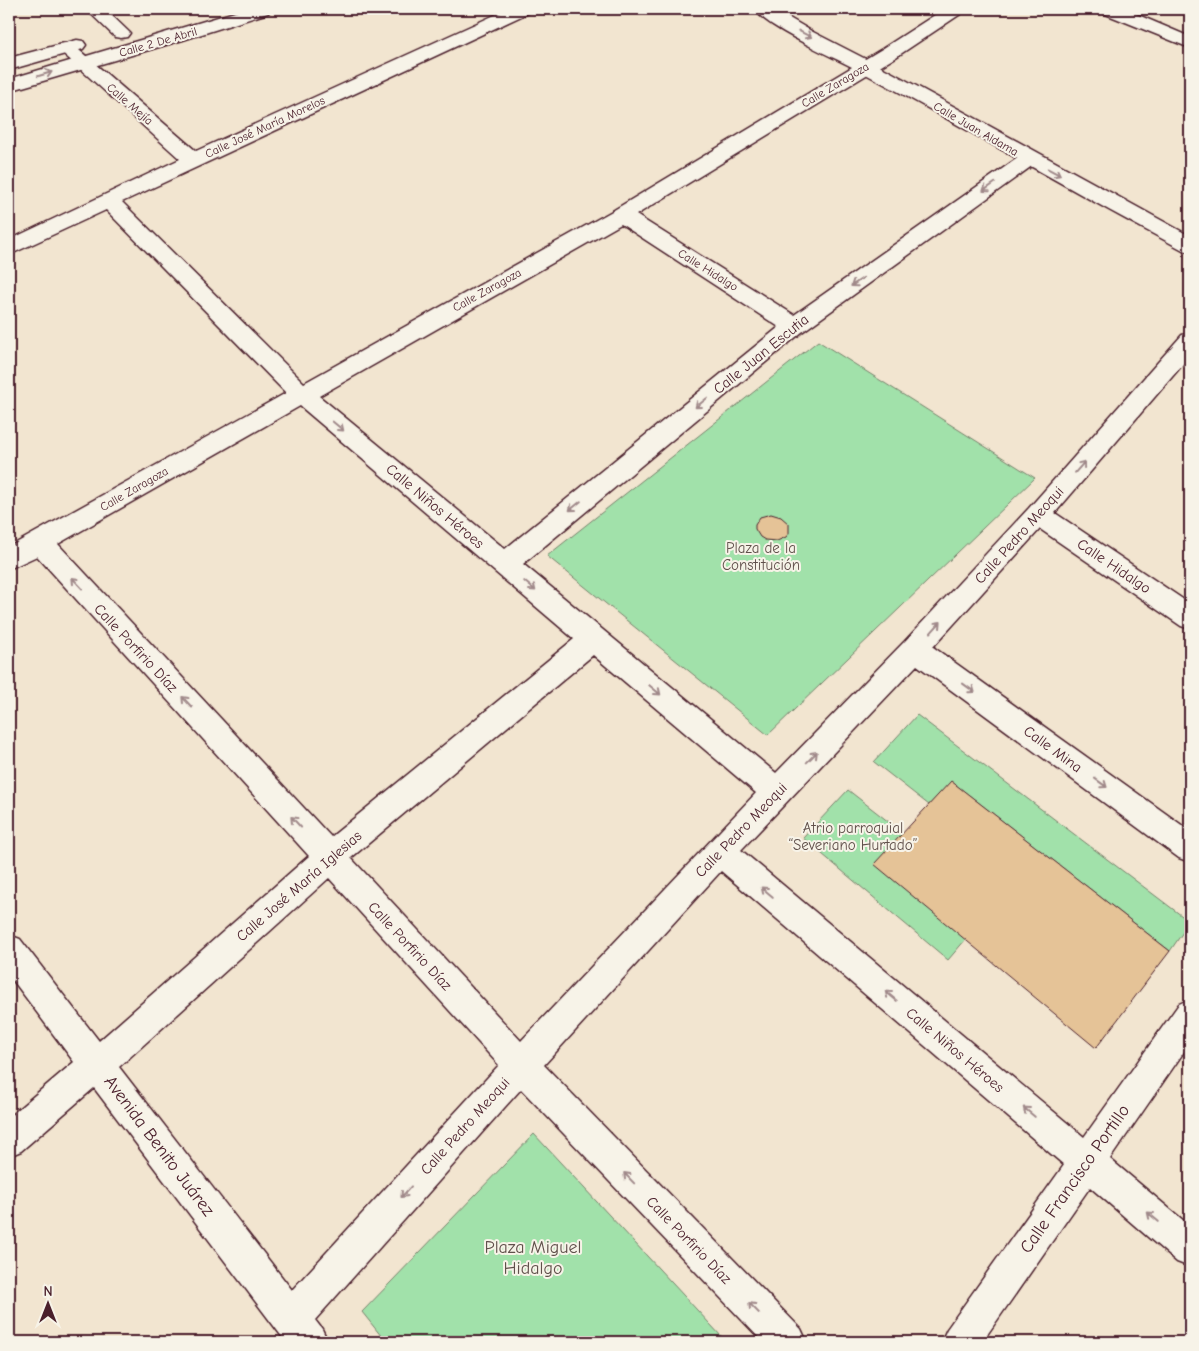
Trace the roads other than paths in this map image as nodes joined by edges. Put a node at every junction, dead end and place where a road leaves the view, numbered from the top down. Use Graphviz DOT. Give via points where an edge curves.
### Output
graph roads {
  1 [pos="95,9"];
  2 [pos="262,9"];
  3 [pos="522,9"];
  4 [pos="763,9"];
  5 [pos="956,9"];
  6 [pos="1109,9"];
  7 [pos="121,33"];
  8 [pos="1190,43"];
  9 [pos="66,48"];
  10 [pos="139,48"];
  11 [pos="82,63"];
  12 [pos="9,64"];
  13 [pos="866,66"];
  14 [pos="9,85"];
  15 [pos="1029,159"];
  16 [pos="194,160"];
  17 [pos="109,201"];
  18 [pos="621,215"];
  19 [pos="13,239"];
  20 [pos="1190,245"];
  21 [pos="794,326"];
  22 [pos="1190,340"];
  23 [pos="301,394"];
  24 [pos="1038,515"];
  25 [pos="40,542"];
  26 [pos="9,559"];
  27 [pos="504,565"];
  28 [pos="1190,618"];
  29 [pos="593,639"];
  30 [pos="915,650"];
  31 [pos="778,793"];
  32 [pos="1190,848"];
  33 [pos="720,852"];
  34 [pos="329,858"];
  35 [pos="9,950"];
  36 [pos="1190,1015"];
  37 [pos="96,1065"];
  38 [pos="521,1065"];
  39 [pos="9,1139"];
  40 [pos="1087,1162"];
  41 [pos="1190,1249"];
  42 [pos="300,1331"];
  43 [pos="788,1342"];
  44 [pos="960,1342"];
  1 -- 7 [label="street"];
  2 -- 10 [label="street, Calle 2 De Abril"];
  3 -- 16 [label="street, Calle José María Morelos"];
  4 -- 13 [label="street, Calle Juan Aldama, one-way"];
  5 -- 13 [label="street, Calle Zaragoza"];
  6 -- 8 [label="street"];
  7 -- 9 [label="street, Calle 2 De Abril"];
  7 -- 10 [label="street"];
  9 -- 11 [label="street, Calle Mejía"];
  9 -- 12 [label="street"];
  10 -- 11 [label="street, Calle 2 De Abril"];
  14 -- 11 [label="street, one-way"];
  11 -- 16 [label="street, Calle Mejía"];
  13 -- 15 [label="street, Calle Juan Aldama"];
  13 -- 18 [label="street, Calle Zaragoza"];
  15 -- 20 [label="street, Calle Juan Aldama, one-way"];
  15 -- 21 [label="street, Calle Juan Escutia, one-way"];
  16 -- 17 [label="street, Calle José María Morelos"];
  17 -- 19 [label="street, Calle José María Morelos"];
  17 -- 23 [label="street, Calle Niños Héroes"];
  18 -- 21 [label="street, Calle Hidalgo"];
  18 -- 23 [label="street, Calle Zaragoza"];
  21 -- 27 [label="street, Calle Juan Escutia, one-way"];
  24 -- 22 [label="street, Calle Pedro Meoqui, one-way"];
  23 -- 25 [label="street, Calle Zaragoza"];
  23 -- 27 [label="street, Calle Niños Héroes, one-way"];
  24 -- 28 [label="street, Calle Hidalgo"];
  30 -- 24 [label="street, Calle Pedro Meoqui, one-way"];
  25 -- 26 [label="street, Calle Zaragoza"];
  34 -- 25 [label="street, Calle Porfirio Díaz, one-way"];
  27 -- 29 [label="street, Calle Niños Héroes, one-way"];
  29 -- 31 [label="street, Calle Niños Héroes, one-way"];
  29 -- 34 [label="street, Calle José María Iglesias"];
  31 -- 30 [label="street, Calle Pedro Meoqui, one-way"];
  30 -- 32 [label="street, Calle Mina, one-way"];
  31 -- 33 [label="street, Calle Pedro Meoqui"];
  33 -- 38 [label="street, Calle Pedro Meoqui"];
  40 -- 33 [label="street, Calle Niños Héroes, one-way"];
  34 -- 37 [label="street, Calle José María Iglesias"];
  34 -- 38 [label="street, Calle Porfirio Díaz"];
  35 -- 37 [label="street, Avenida Benito Juárez"];
  36 -- 40 [label="street, Calle Francisco Portillo"];
  37 -- 39 [label="street, Calle José María Iglesias"];
  37 -- 42 [label="street, Avenida Benito Juárez"];
  38 -- 42 [label="street, Calle Pedro Meoqui, one-way"];
  43 -- 38 [label="street, Calle Porfirio Díaz, one-way"];
  41 -- 40 [label="street, Calle Niños Héroes, one-way"];
  40 -- 44 [label="street, Calle Francisco Portillo"];
}
